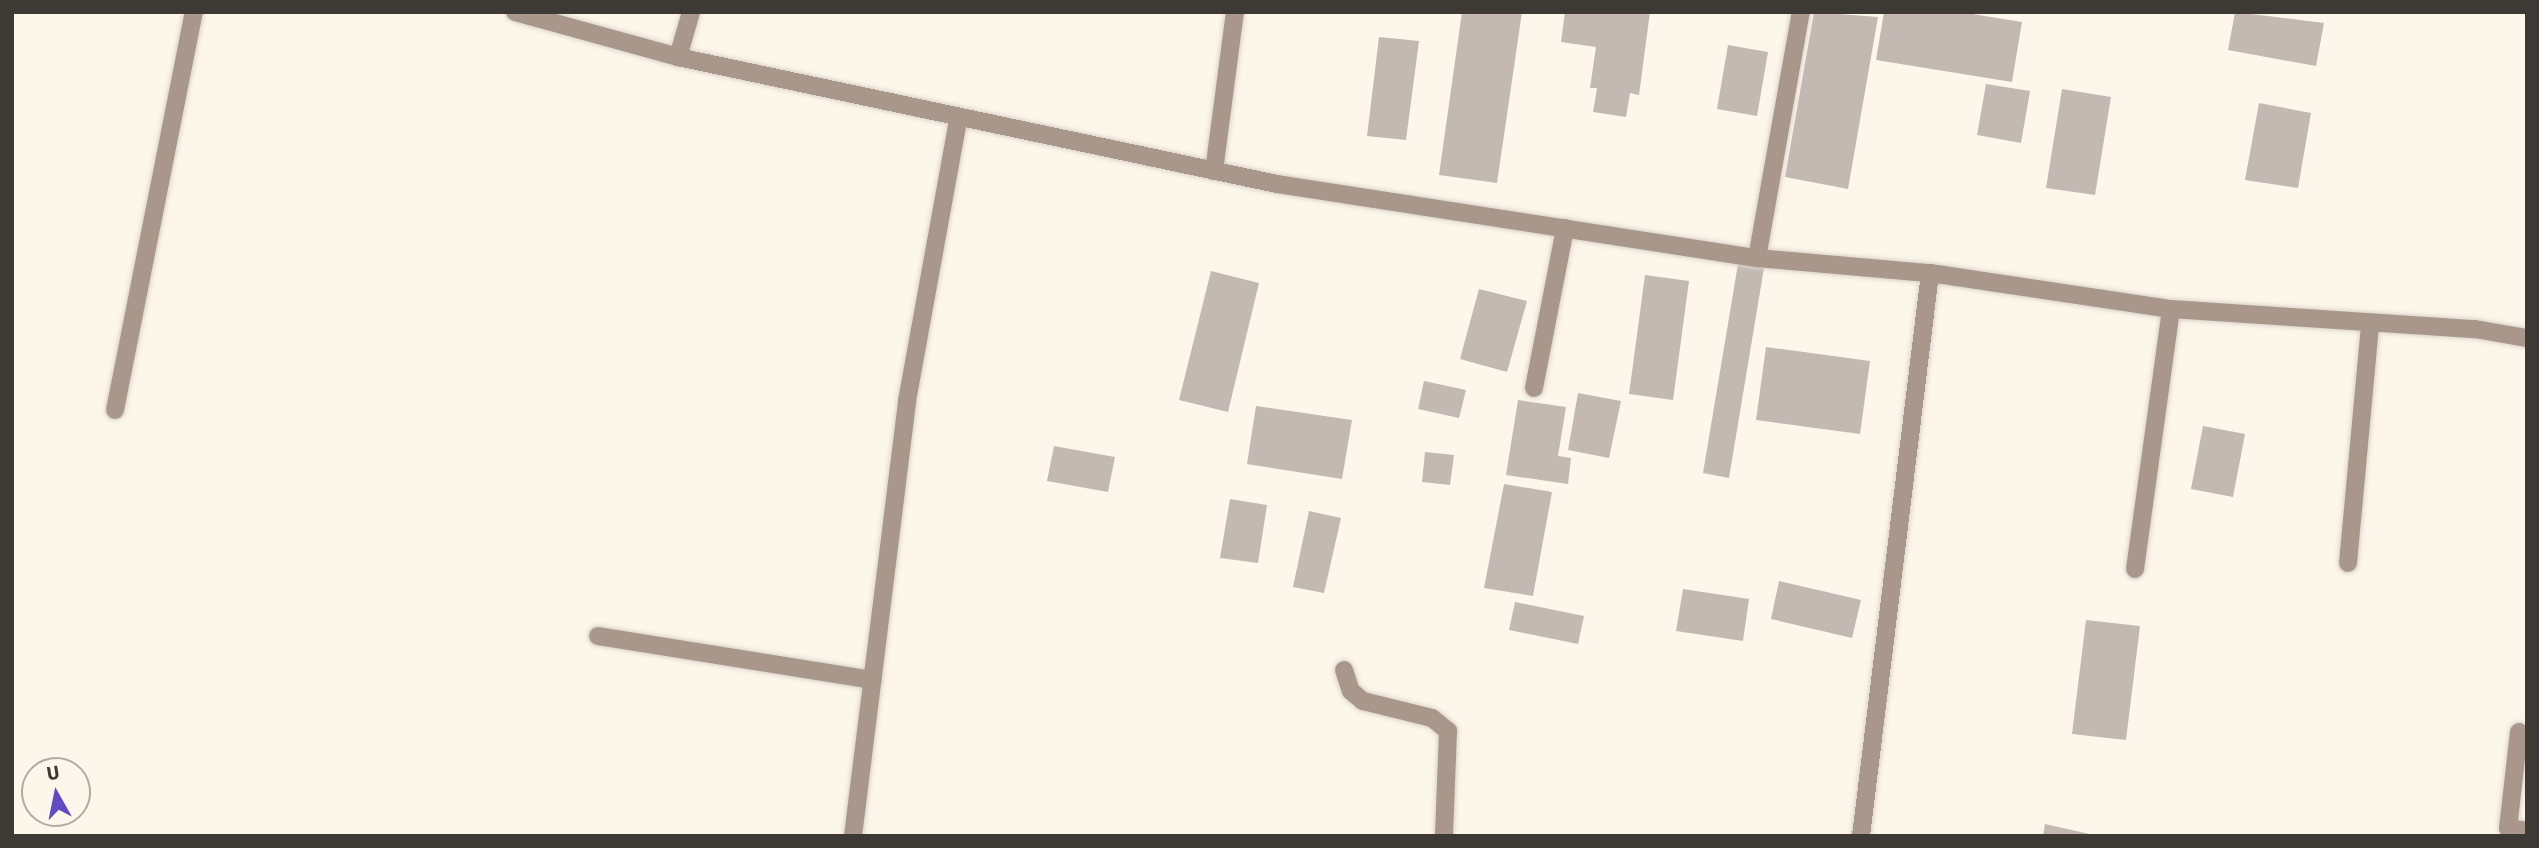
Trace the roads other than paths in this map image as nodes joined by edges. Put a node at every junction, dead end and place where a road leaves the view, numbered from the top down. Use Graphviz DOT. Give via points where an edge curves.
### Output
graph roads {
  1 [pos="194,12"];
  2 [pos="515,12"];
  3 [pos="691,12"];
  4 [pos="1236,12"];
  5 [pos="1801,12"];
  6 [pos="678,57"];
  7 [pos="958,119"];
  8 [pos="1214,171"];
  9 [pos="1565,228"];
  10 [pos="1757,258"];
  11 [pos="1930,273"];
  12 [pos="2171,309"];
  13 [pos="2370,324"];
  14 [pos="2527,338"];
  15 [pos="1534,388"];
  16 [pos="115,411"];
  17 [pos="2348,563"];
  18 [pos="2135,569"];
  19 [pos="598,636"];
  20 [pos="1344,670"];
  21 [pos="873,680"];
  22 [pos="2519,732"];
  23 [pos="2527,831"];
  24 [pos="2507,832"];
  25 [pos="853,836"];
  26 [pos="1444,836"];
  27 [pos="1861,836"];
  1 -- 16 [label="street"];
  2 -- 6 [label="street"];
  3 -- 6 [label="street"];
  4 -- 8 [label="street"];
  5 -- 10 [label="street"];
  6 -- 7 [label="street"];
  7 -- 8 [label="street"];
  7 -- 21 [label="street" via="907,401"];
  8 -- 9 [label="street"];
  9 -- 10 [label="street"];
  9 -- 15 [label="street"];
  10 -- 11 [label="street"];
  11 -- 12 [label="street"];
  11 -- 27 [label="street"];
  12 -- 13 [label="street"];
  12 -- 18 [label="street"];
  13 -- 14 [label="street" via="2475,329"];
  13 -- 17 [label="street"];
  19 -- 21 [label="street"];
  20 -- 26 [label="street" via="1351,691 1363,701 1432,718 1448,731"];
  21 -- 25 [label="street"];
  22 -- 24 [label="street"];
  23 -- 24 [label="street"];
}
